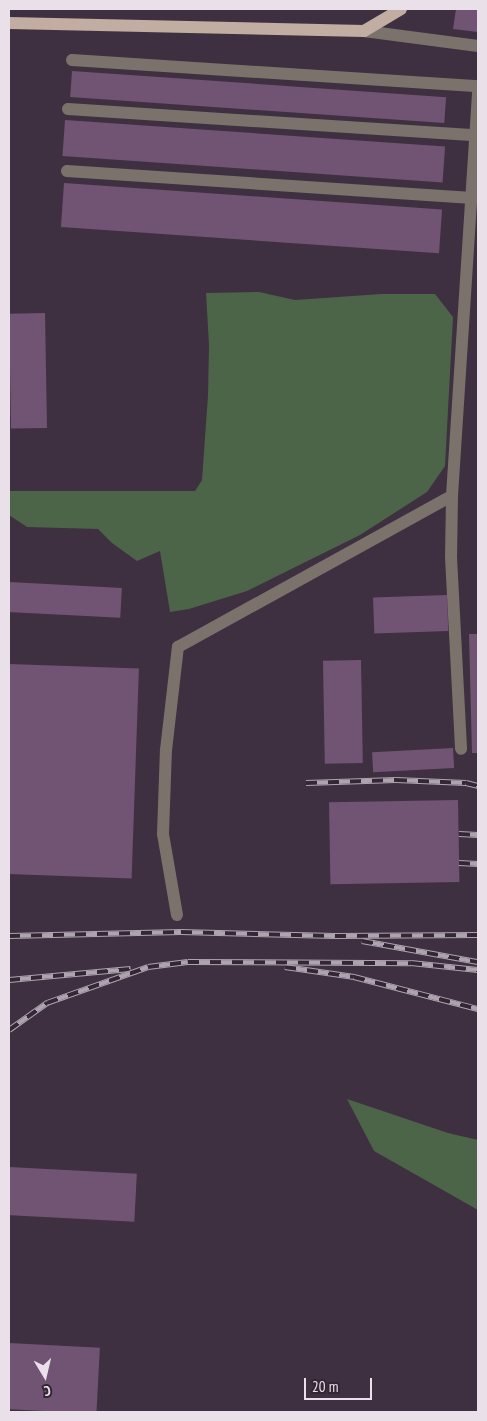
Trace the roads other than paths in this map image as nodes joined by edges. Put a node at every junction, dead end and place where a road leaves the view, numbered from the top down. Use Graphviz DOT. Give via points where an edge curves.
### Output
graph roads {
  1 [pos="400,9"];
  2 [pos="9,23"];
  3 [pos="364,31"];
  4 [pos="478,46"];
  5 [pos="72,60"];
  6 [pos="478,86"];
  7 [pos="478,92"];
  8 [pos="68,109"];
  9 [pos="475,135"];
  10 [pos="67,171"];
  11 [pos="472,198"];
  12 [pos="472,293"];
  13 [pos="452,496"];
  14 [pos="462,749"];
  15 [pos="177,915"];
  1 -- 3 [label="main road"];
  2 -- 3 [label="main road"];
  3 -- 4 [label="lane"];
  5 -- 6 [label="lane"];
  7 -- 9 [label="lane"];
  8 -- 9 [label="lane"];
  9 -- 11 [label="lane"];
  10 -- 11 [label="lane"];
  11 -- 12 [label="lane"];
  12 -- 13 [label="lane"];
  13 -- 14 [label="lane" via="451,557"];
  13 -- 15 [label="lane" via="178,647 166,750 163,834"];
}
